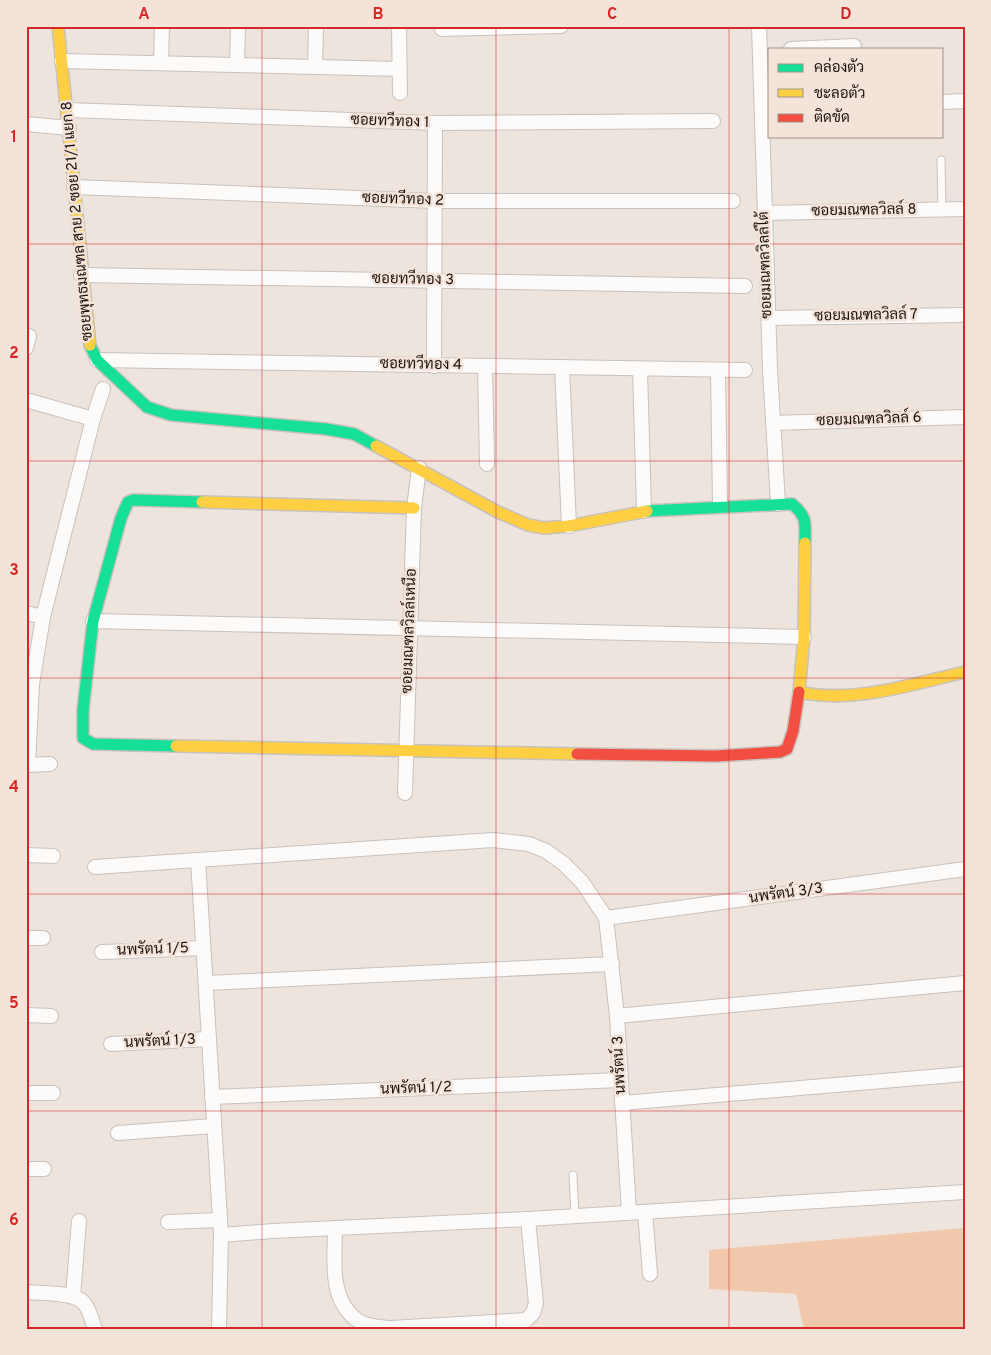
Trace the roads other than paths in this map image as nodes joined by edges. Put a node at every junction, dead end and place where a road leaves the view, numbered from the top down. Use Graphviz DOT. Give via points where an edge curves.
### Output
graph roads {
  1 [pos="58,26"];
  2 [pos="162,26"];
  3 [pos="238,26"];
  4 [pos="316,26"];
  5 [pos="399,26"];
  6 [pos="561,26"];
  7 [pos="759,26"];
  8 [pos="442,29"];
  9 [pos="854,46"];
  10 [pos="812,48"];
  11 [pos="765,50"];
  12 [pos="62,61"];
  13 [pos="161,63"];
  14 [pos="237,65"];
  15 [pos="315,67"];
  16 [pos="399,69"];
  17 [pos="400,93"];
  18 [pos="965,101"];
  19 [pos="944,102"];
  20 [pos="68,110"];
  21 [pos="766,110"];
  22 [pos="713,121"];
  23 [pos="436,123"];
  24 [pos="26,124"];
  25 [pos="69,128"];
  26 [pos="941,160"];
  27 [pos="74,187"];
  28 [pos="435,201"];
  29 [pos="733,201"];
  30 [pos="942,209"];
  31 [pos="965,209"];
  32 [pos="764,213"];
  33 [pos="82,275"];
  34 [pos="435,281"];
  35 [pos="746,286"];
  36 [pos="965,315"];
  37 [pos="768,318"];
  38 [pos="96,360"];
  39 [pos="434,366"];
  40 [pos="485,366"];
  41 [pos="562,367"];
  42 [pos="640,368"];
  43 [pos="718,370"];
  44 [pos="745,370"];
  45 [pos="103,389"];
  46 [pos="26,400"];
  47 [pos="965,417"];
  48 [pos="93,419"];
  49 [pos="773,423"];
  50 [pos="487,464"];
  51 [pos="419,468"];
  52 [pos="778,504"];
  53 [pos="720,506"];
  54 [pos="414,508"];
  55 [pos="644,511"];
  56 [pos="569,526"];
  57 [pos="26,613"];
  58 [pos="44,617"];
  59 [pos="93,620"];
  60 [pos="410,627"];
  61 [pos="804,638"];
  62 [pos="965,672"];
  63 [pos="29,684"];
  64 [pos="799,692"];
  65 [pos="407,750"];
  66 [pos="50,764"];
  67 [pos="27,765"];
  68 [pos="405,793"];
  69 [pos="26,855"];
  70 [pos="53,856"];
  71 [pos="198,860"];
  72 [pos="95,867"];
  73 [pos="965,869"];
  74 [pos="606,918"];
  75 [pos="26,938"];
  76 [pos="43,938"];
  77 [pos="203,948"];
  78 [pos="102,952"];
  79 [pos="612,964"];
  80 [pos="206,983"];
  81 [pos="965,984"];
  82 [pos="26,1015"];
  83 [pos="51,1016"];
  84 [pos="617,1016"];
  85 [pos="209,1039"];
  86 [pos="111,1044"];
  87 [pos="965,1074"];
  88 [pos="620,1080"];
  89 [pos="26,1093"];
  90 [pos="53,1093"];
  91 [pos="212,1097"];
  92 [pos="622,1103"];
  93 [pos="214,1126"];
  94 [pos="118,1133"];
  95 [pos="26,1168"];
  96 [pos="44,1169"];
  97 [pos="573,1175"];
  98 [pos="965,1192"];
  99 [pos="629,1212"];
  100 [pos="645,1212"];
  101 [pos="574,1216"];
  102 [pos="528,1219"];
  103 [pos="220,1220"];
  104 [pos="79,1221"];
  105 [pos="168,1222"];
  106 [pos="335,1228"];
  107 [pos="221,1235"];
  108 [pos="650,1274"];
  109 [pos="26,1292"];
  110 [pos="73,1296"];
  111 [pos="95,1329"];
  112 [pos="219,1329"];
  1 -- 12 [label="street, ซอยพุทธมณฑล สาย 2 ซอย 21/1 แยก 8"];
  2 -- 13 [label="street"];
  3 -- 14 [label="street"];
  4 -- 15 [label="street"];
  5 -- 16 [label="street"];
  6 -- 8 [label="street"];
  7 -- 11 [label="street, ซอยมณฑลวิลล์ใต้"];
  9 -- 10 [label="street"];
  11 -- 21 [label="street, ซอยมณฑลวิลล์ใต้"];
  12 -- 13 [label="street"];
  12 -- 20 [label="street, ซอยพุทธมณฑล สาย 2 ซอย 21/1 แยก 8"];
  13 -- 14 [label="street"];
  14 -- 15 [label="street"];
  15 -- 16 [label="street"];
  16 -- 17 [label="street"];
  18 -- 19 [label="street"];
  20 -- 23 [label="street, ซอยทวีทอง 1"];
  20 -- 25 [label="street, ซอยพุทธมณฑล สาย 2 ซอย 21/1 แยก 8"];
  21 -- 32 [label="street, ซอยมณฑลวิลล์ใต้"];
  22 -- 23 [label="street, ซอยทวีทอง 1"];
  23 -- 28 [label="street"];
  24 -- 25 [label="street"];
  25 -- 27 [label="street, ซอยพุทธมณฑล สาย 2 ซอย 21/1 แยก 8"];
  26 -- 30 [label="lane"];
  27 -- 28 [label="street, ซอยทวีทอง 2"];
  27 -- 33 [label="street, ซอยพุทธมณฑล สาย 2 ซอย 21/1 แยก 8"];
  28 -- 29 [label="street, ซอยทวีทอง 2"];
  28 -- 34 [label="street"];
  30 -- 31 [label="street, ซอยมณฑลวิลล์ 8"];
  30 -- 32 [label="street, ซอยมณฑลวิลล์ 8"];
  32 -- 37 [label="street, ซอยมณฑลวิลล์ใต้"];
  33 -- 34 [label="street, ซอยทวีทอง 3"];
  33 -- 38 [label="street, ซอยพุทธมณฑล สาย 2 ซอย 21/1 แยก 8" via="88,340"];
  34 -- 35 [label="street, ซอยทวีทอง 3"];
  34 -- 39 [label="street"];
  36 -- 37 [label="street, ซอยมณฑลวิลล์ 7"];
  37 -- 49 [label="street, ซอยมณฑลวิลล์ใต้"];
  38 -- 39 [label="street, ซอยทวีทอง 4"];
  38 -- 51 [label="street, ซอยพุทธมณฑล สาย 2 ซอย 21/1 แยก 8" via="156,412 341,431 354,434"];
  39 -- 40 [label="street, ซอยทวีทอง 4"];
  40 -- 41 [label="street, ซอยทวีทอง 4"];
  40 -- 50 [label="street"];
  41 -- 42 [label="street, ซอยทวีทอง 4"];
  41 -- 56 [label="street"];
  42 -- 43 [label="street, ซอยทวีทอง 4"];
  42 -- 55 [label="street"];
  43 -- 44 [label="street, ซอยทวีทอง 4"];
  43 -- 53 [label="street"];
  45 -- 48 [label="street"];
  46 -- 48 [label="street"];
  47 -- 49 [label="street, ซอยมณฑลวิลล์ 6"];
  48 -- 58 [label="street"];
  49 -- 52 [label="street, ซอยมณฑลวิลล์ใต้"];
  51 -- 54 [label="street, ซอยมณฑลวิลล์เหนือ"];
  51 -- 56 [label="street, ซอยพุทธมณฑล สาย 2 ซอย 21/1 แยก 8" via="528,525 544,528"];
  52 -- 53 [label="street, ซอยพุทธมณฑล สาย 2 ซอย 21/1 แยก 8"];
  52 -- 61 [label="street, ซอยพุทธมณฑล สาย 2 ซอย 21/1 แยก 8" via="798,507 805,520"];
  53 -- 55 [label="street, ซอยพุทธมณฑล สาย 2 ซอย 21/1 แยก 8"];
  54 -- 59 [label="street" via="133,500 125,506 120,518"];
  54 -- 60 [label="street, ซอยมณฑลวิลล์เหนือ"];
  55 -- 56 [label="street, ซอยพุทธมณฑล สาย 2 ซอย 21/1 แยก 8"];
  57 -- 58 [label="street"];
  58 -- 63 [label="street"];
  59 -- 60 [label="street"];
  59 -- 65 [label="street" via="82,717 82,732 87,742"];
  60 -- 61 [label="street"];
  60 -- 65 [label="street, ซอยมณฑลวิลล์เหนือ"];
  61 -- 64 [label="street, ซอยพุทธมณฑล สาย 2 ซอย 21/1 แยก 8"];
  62 -- 64 [label="street" via="852,693 811,697"];
  63 -- 67 [label="street"];
  64 -- 65 [label="street, ซอยพุทธมณฑล สาย 2 ซอย 21/1 แยก 8" via="789,746 774,754 676,756"];
  65 -- 68 [label="street, ซอยมณฑลวิลล์เหนือ"];
  66 -- 67 [label="street"];
  69 -- 70 [label="street"];
  71 -- 72 [label="street"];
  71 -- 74 [label="street" via="493,840 529,844 563,863 590,892"];
  71 -- 77 [label="street"];
  73 -- 74 [label="street, นพรัตน์ 3/3"];
  74 -- 79 [label="street, นพรัตน์ 3"];
  75 -- 76 [label="street"];
  77 -- 78 [label="street, นพรัตน์ 1/5"];
  77 -- 80 [label="street"];
  79 -- 80 [label="street"];
  79 -- 84 [label="street, นพรัตน์ 3"];
  80 -- 85 [label="street"];
  81 -- 84 [label="street"];
  82 -- 83 [label="street"];
  84 -- 88 [label="street, นพรัตน์ 3"];
  85 -- 86 [label="street, นพรัตน์ 1/3"];
  85 -- 91 [label="street"];
  87 -- 92 [label="street"];
  88 -- 91 [label="street, นพรัตน์ 1/2"];
  88 -- 92 [label="street, นพรัตน์ 3"];
  89 -- 90 [label="street"];
  91 -- 93 [label="street"];
  92 -- 99 [label="street, นพรัตน์ 3"];
  93 -- 94 [label="street"];
  93 -- 103 [label="street"];
  95 -- 96 [label="street"];
  97 -- 101 [label="lane"];
  98 -- 100 [label="street"];
  99 -- 100 [label="street"];
  99 -- 101 [label="street"];
  100 -- 108 [label="street"];
  101 -- 102 [label="street"];
  102 -- 106 [label="street"];
  102 -- 106 [label="street" via="536,1303 533,1314 526,1320 391,1328 370,1326 356,1320 344,1305 334,1274"];
  103 -- 105 [label="street"];
  103 -- 107 [label="street"];
  104 -- 110 [label="street"];
  106 -- 107 [label="street"];
  107 -- 112 [label="street"];
  109 -- 110 [label="street"];
  110 -- 111 [label="street" via="86,1305"];
}
